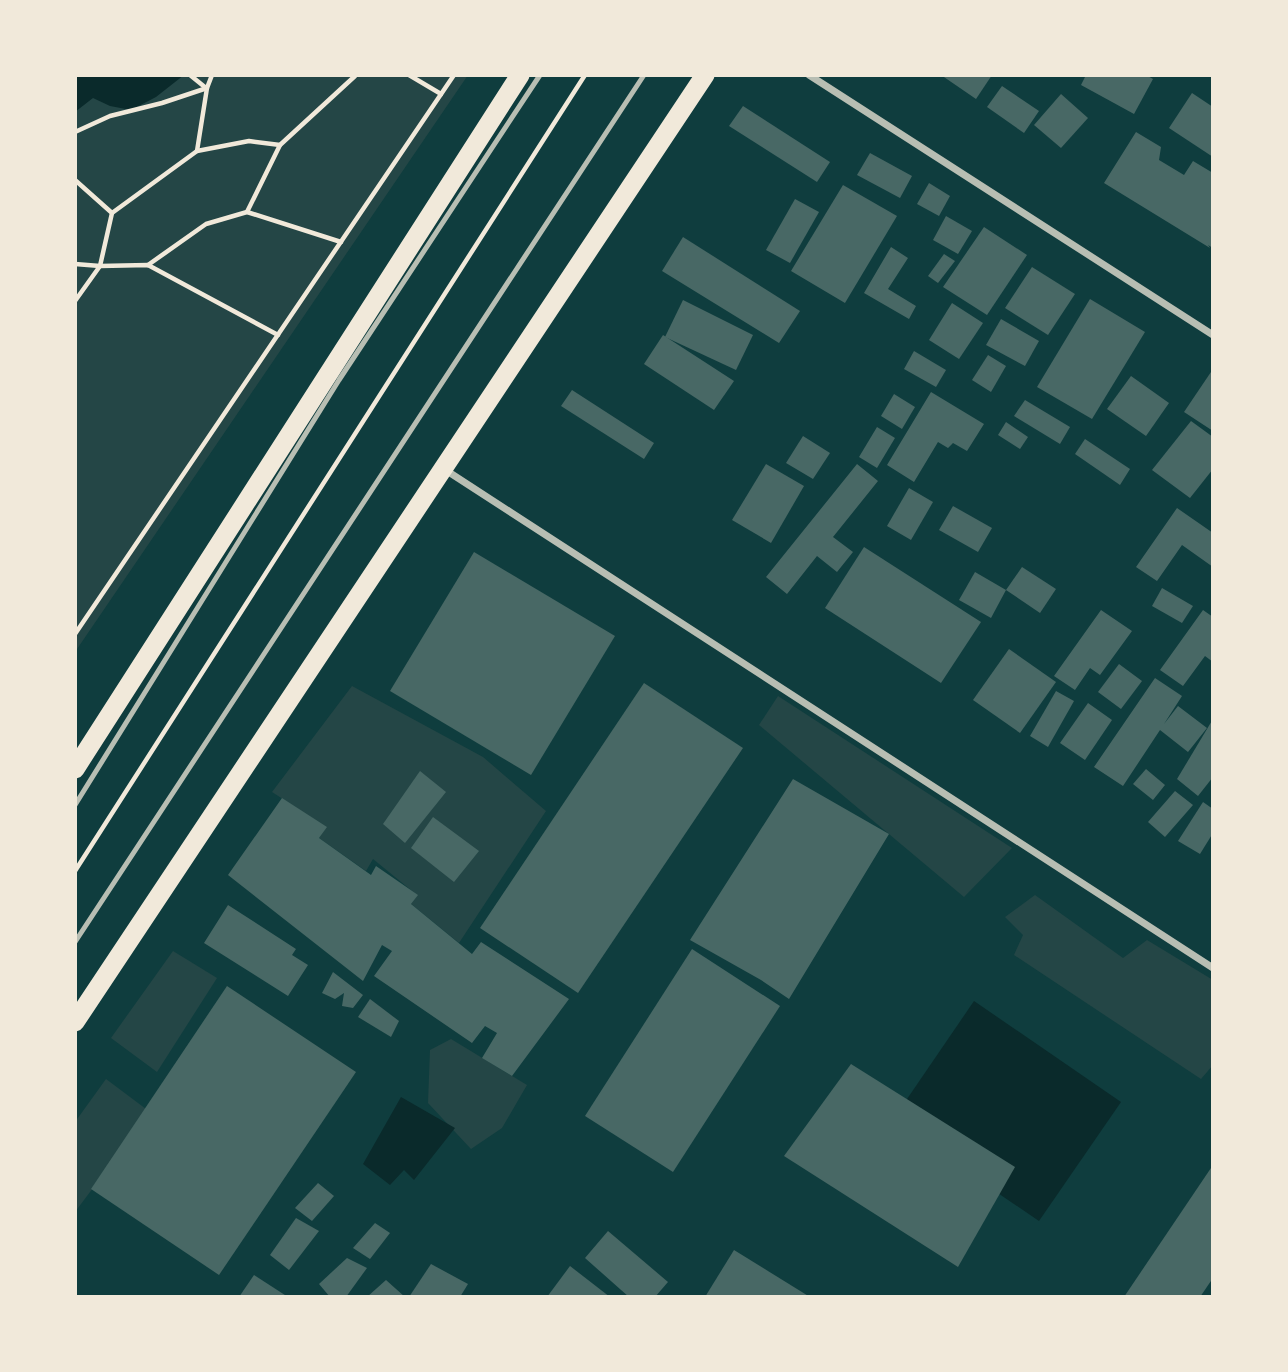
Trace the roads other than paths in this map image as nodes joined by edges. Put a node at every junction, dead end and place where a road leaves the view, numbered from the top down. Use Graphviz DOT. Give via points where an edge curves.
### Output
graph roads {
  1 [pos="520,75"];
  2 [pos="540,75"];
  3 [pos="644,75"];
  4 [pos="705,75"];
  5 [pos="809,75"];
  6 [pos="1213,335"];
  7 [pos="443,469"];
  8 [pos="75,769"];
  9 [pos="75,805"];
  10 [pos="75,942"];
  11 [pos="1213,968"];
  12 [pos="75,1022"];
  1 -- 8 [label="highway"];
  2 -- 9 [label="lane" via="339,380"];
  3 -- 10 [label="lane"];
  4 -- 7 [label="highway"];
  5 -- 6 [label="street"];
  7 -- 11 [label="street"];
  7 -- 12 [label="highway"];
}
